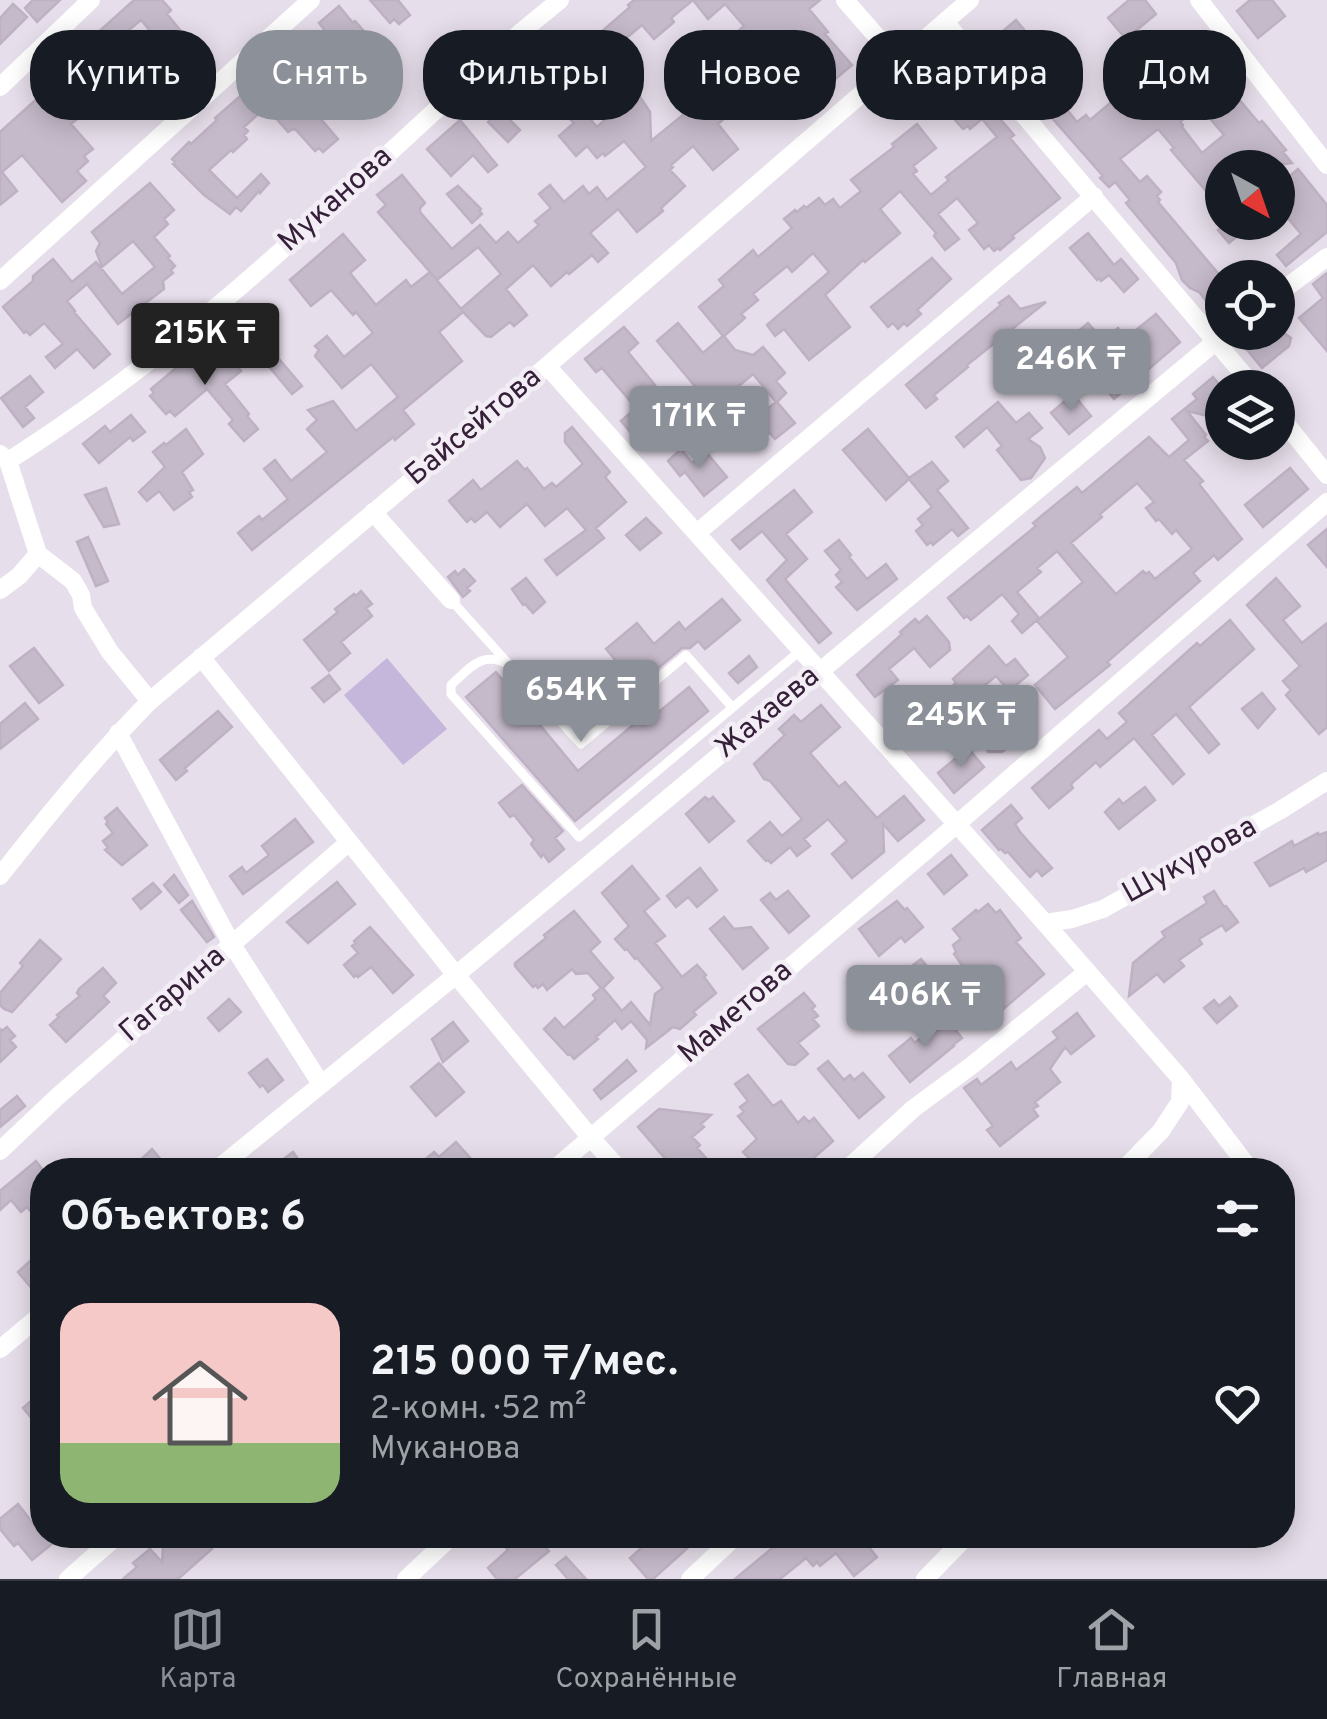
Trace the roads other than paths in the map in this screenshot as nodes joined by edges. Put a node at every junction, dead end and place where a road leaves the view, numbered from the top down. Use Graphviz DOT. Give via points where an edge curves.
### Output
graph roads {
  1 [pos="91,0"];
  2 [pos="312,0"];
  3 [pos="560,0"];
  4 [pos="845,0"];
  5 [pos="970,0"];
  6 [pos="1199,0"];
  7 [pos="945,22"];
  8 [pos="871,30"];
  9 [pos="936,30"];
  10 [pos="0,87"];
  11 [pos="856,99"];
  12 [pos="1327,165"];
  13 [pos="1094,196"];
  14 [pos="1327,257"];
  15 [pos="0,281"];
  16 [pos="1295,281"];
  17 [pos="1205,317"];
  18 [pos="1205,350"];
  19 [pos="547,366"];
  20 [pos="1295,435"];
  21 [pos="4,457"];
  22 [pos="1327,475"];
  23 [pos="1327,502"];
  24 [pos="373,512"];
  25 [pos="697,533"];
  26 [pos="38,554"];
  27 [pos="0,590"];
  28 [pos="451,600"];
  29 [pos="801,650"];
  30 [pos="201,657"];
  31 [pos="510,664"];
  32 [pos="820,670"];
  33 [pos="150,702"];
  34 [pos="732,707"];
  35 [pos="118,733"];
  36 [pos="1327,781"];
  37 [pos="957,824"];
  38 [pos="349,842"];
  39 [pos="0,876"];
  40 [pos="1045,923"];
  41 [pos="231,943"];
  42 [pos="1087,972"];
  43 [pos="456,975"];
  44 [pos="1181,1079"];
  45 [pos="321,1084"];
  46 [pos="591,1138"];
  47 [pos="0,1151"];
  48 [pos="231,1158"];
  49 [pos="567,1158"];
  50 [pos="609,1158"];
  51 [pos="859,1158"];
  52 [pos="1135,1158"];
  53 [pos="1242,1158"];
  54 [pos="30,1324"];
  55 [pos="0,1350"];
  56 [pos="103,1548"];
  57 [pos="439,1548"];
  58 [pos="723,1548"];
  59 [pos="956,1548"];
  60 [pos="68,1579"];
  61 [pos="406,1579"];
  62 [pos="690,1579"];
  63 [pos="925,1579"];
  1 -- 10 [label="street"];
  2 -- 15 [label="street"];
  3 -- 21 [label="street, Муканова" via="202,320 93,403"];
  4 -- 8 [label="street"];
  5 -- 7 [label="street, Байсейтова"];
  6 -- 12 [label="street"];
  7 -- 9 [label="street, Байсейтова"];
  7 -- 13 [label="street"];
  11 -- 19 [label="street, Байсейтова"];
  13 -- 17 [label="street"];
  13 -- 25 [label="street"];
  14 -- 16 [label="street"];
  18 -- 32 [label="street, Жахаева"];
  19 -- 24 [label="street, Байсейтова"];
  19 -- 25 [label="street"];
  20 -- 22 [label="street"];
  21 -- 26 [label="street"];
  23 -- 37 [label="street, Маметова"];
  24 -- 28 [label="street"];
  24 -- 30 [label="street, Байсейтова"];
  25 -- 29 [label="street"];
  26 -- 27 [label="street"];
  26 -- 33 [label="street" via="74,582 110,652"];
  28 -- 31 [label="lane"];
  29 -- 32 [label="street"];
  29 -- 34 [label="lane"];
  30 -- 33 [label="street, Байсейтова"];
  30 -- 38 [label="street"];
  31 -- 34 [label="lane" via="581,744 686,655"];
  31 -- 34 [label="lane" via="498,658 474,664 451,694 579,837"];
  32 -- 37 [label="street"];
  32 -- 43 [label="street, Жахаева"];
  33 -- 35 [label="street, Байсейтова"];
  35 -- 39 [label="street, Байсейтова"];
  35 -- 41 [label="street"];
  36 -- 40 [label="street, Шукурова" via="1103,909"];
  37 -- 40 [label="street"];
  37 -- 46 [label="street, Маметова"];
  38 -- 41 [label="street, Гагарина"];
  38 -- 43 [label="street"];
  40 -- 42 [label="street"];
  41 -- 45 [label="street"];
  41 -- 47 [label="street, Гагарина"];
  42 -- 44 [label="street"];
  42 -- 51 [label="street"];
  43 -- 45 [label="street, Жахаева"];
  43 -- 46 [label="street"];
  44 -- 52 [label="street" via="1180,1102"];
  44 -- 53 [label="street"];
  45 -- 48 [label="street, Жахаева"];
  46 -- 49 [label="street, Маметова"];
  46 -- 50 [label="street"];
  54 -- 55 [label="street"];
  56 -- 60 [label="street"];
  57 -- 61 [label="street"];
  58 -- 62 [label="street"];
  59 -- 63 [label="street"];
}
